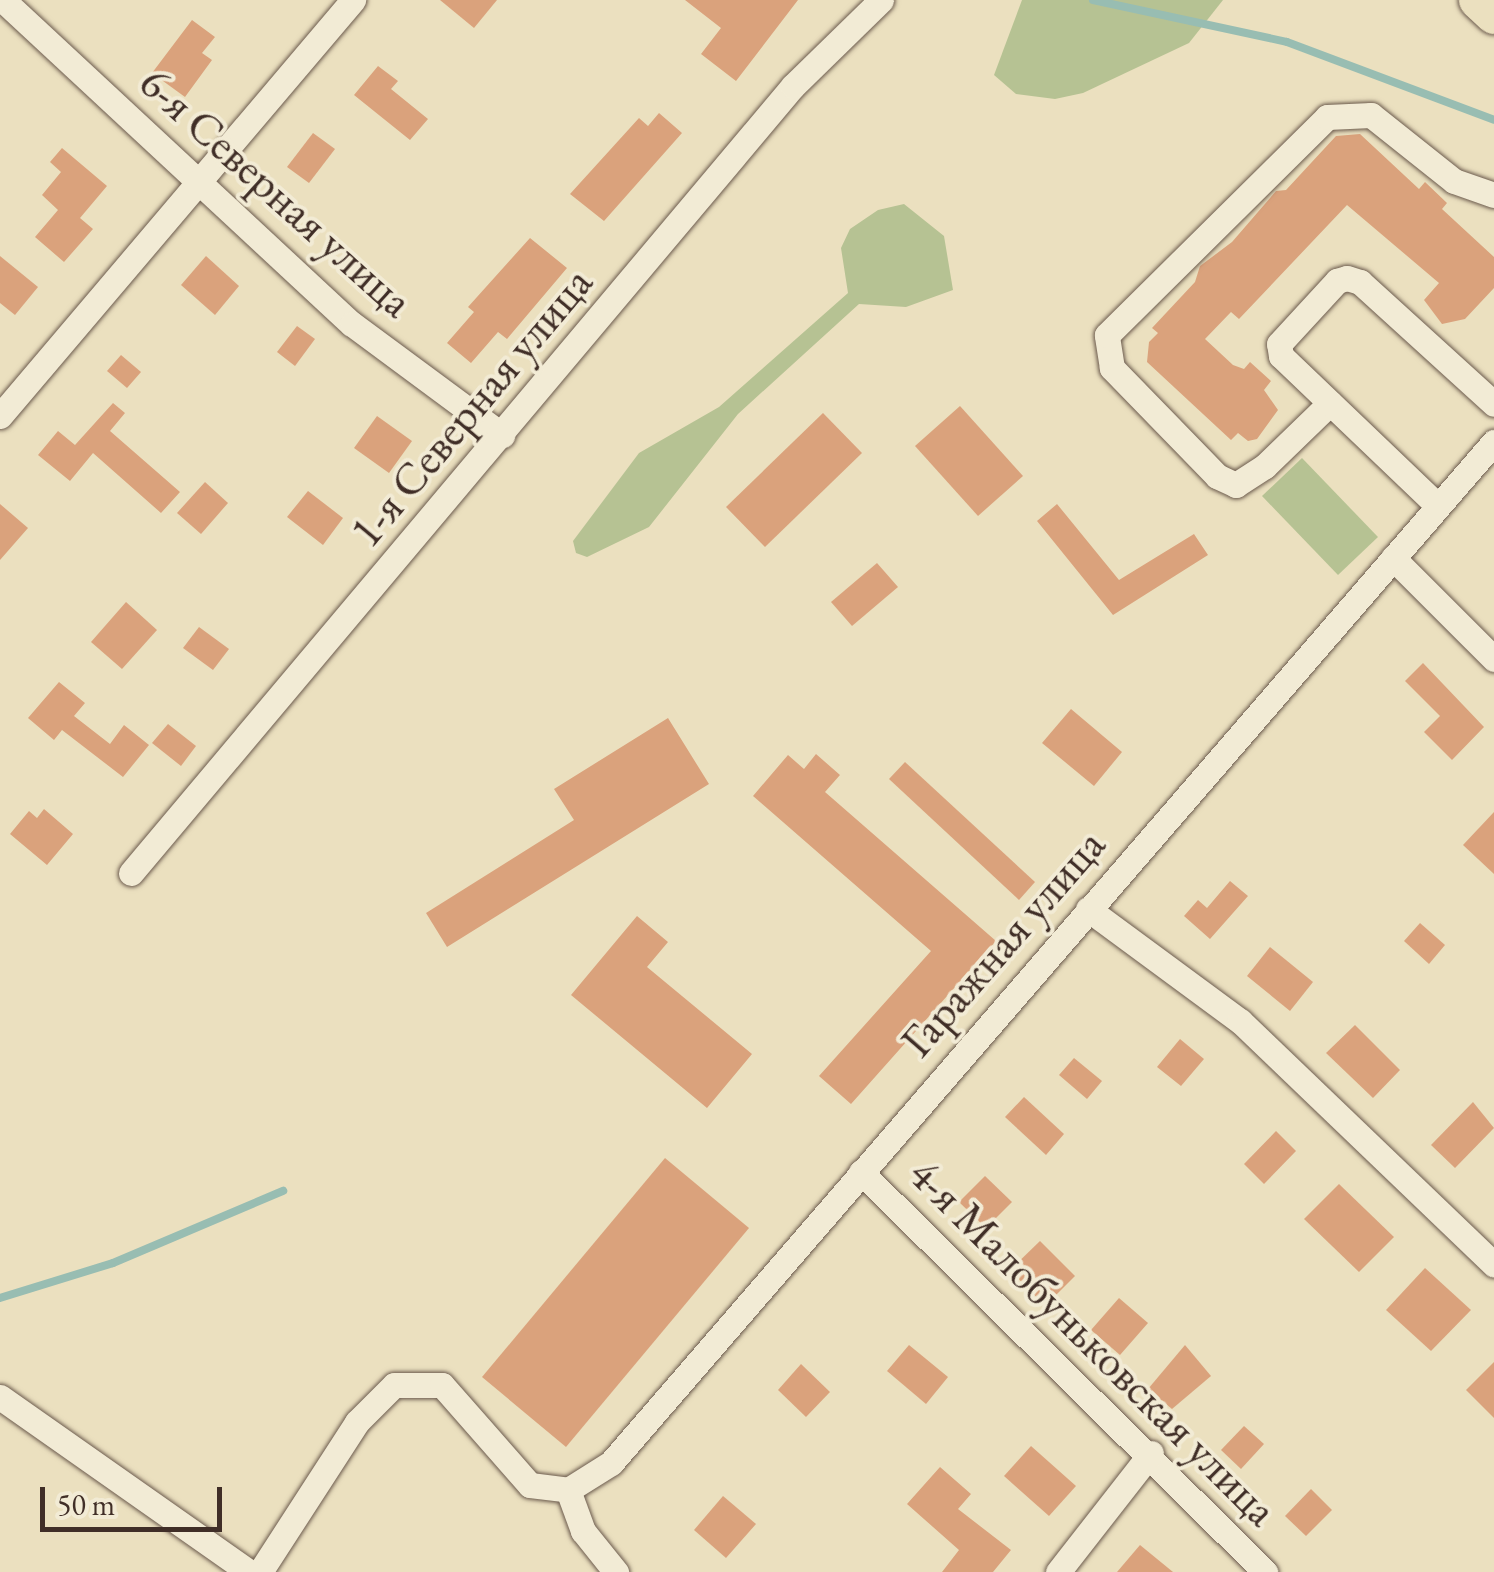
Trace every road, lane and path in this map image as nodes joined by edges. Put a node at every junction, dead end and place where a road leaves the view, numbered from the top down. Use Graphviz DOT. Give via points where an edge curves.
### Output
graph roads {
  1 [pos="3,0"];
  2 [pos="353,0"];
  3 [pos="881,0"];
  4 [pos="1478,0"];
  5 [pos="1494,15"];
  6 [pos="196,182"];
  7 [pos="1494,195"];
  8 [pos="1330,402"];
  9 [pos="1494,404"];
  10 [pos="0,416"];
  11 [pos="502,435"];
  12 [pos="1494,442"];
  13 [pos="1438,506"];
  14 [pos="1392,558"];
  15 [pos="1494,659"];
  16 [pos="132,873"];
  17 [pos="1088,909"];
  18 [pos="861,1172"];
  19 [pos="1494,1264"];
  20 [pos="0,1396"];
  21 [pos="1151,1452"];
  22 [pos="568,1490"];
  23 [pos="249,1572"];
  24 [pos="260,1572"];
  25 [pos="616,1572"];
  26 [pos="1058,1572"];
  27 [pos="1266,1572"];
  1 -- 6 [label="street, 6-я Северная улица"];
  2 -- 6 [label="street"];
  3 -- 11 [label="street, 1-я Северная улица" via="793,86"];
  4 -- 5 [label="highway"];
  6 -- 10 [label="street"];
  6 -- 11 [label="street, 6-я Северная улица" via="352,324"];
  7 -- 8 [label="street" via="1454,181 1370,115 1328,116 1107,335 1112,368 1217,476 1236,485 1266,466"];
  8 -- 9 [label="street" via="1282,356 1279,344 1336,281 1347,278 1360,282"];
  8 -- 13 [label="street"];
  11 -- 16 [label="street, 1-я Северная улица"];
  12 -- 13 [label="street, Гаражная улица"];
  13 -- 14 [label="street, Гаражная улица"];
  14 -- 15 [label="street"];
  14 -- 17 [label="street, Гаражная улица"];
  17 -- 18 [label="street, Гаражная улица"];
  17 -- 19 [label="street" via="1240,1021"];
  18 -- 21 [label="street, 4-я Малобуньковская улица"];
  18 -- 22 [label="street, Гаражная улица" via="632,1442"];
  20 -- 23 [label="street"];
  21 -- 26 [label="street"];
  21 -- 27 [label="street, 4-я Малобуньковская улица"];
  22 -- 24 [label="street" via="530,1485 442,1385 394,1384 358,1422"];
  22 -- 25 [label="street" via="583,1531"];
}
